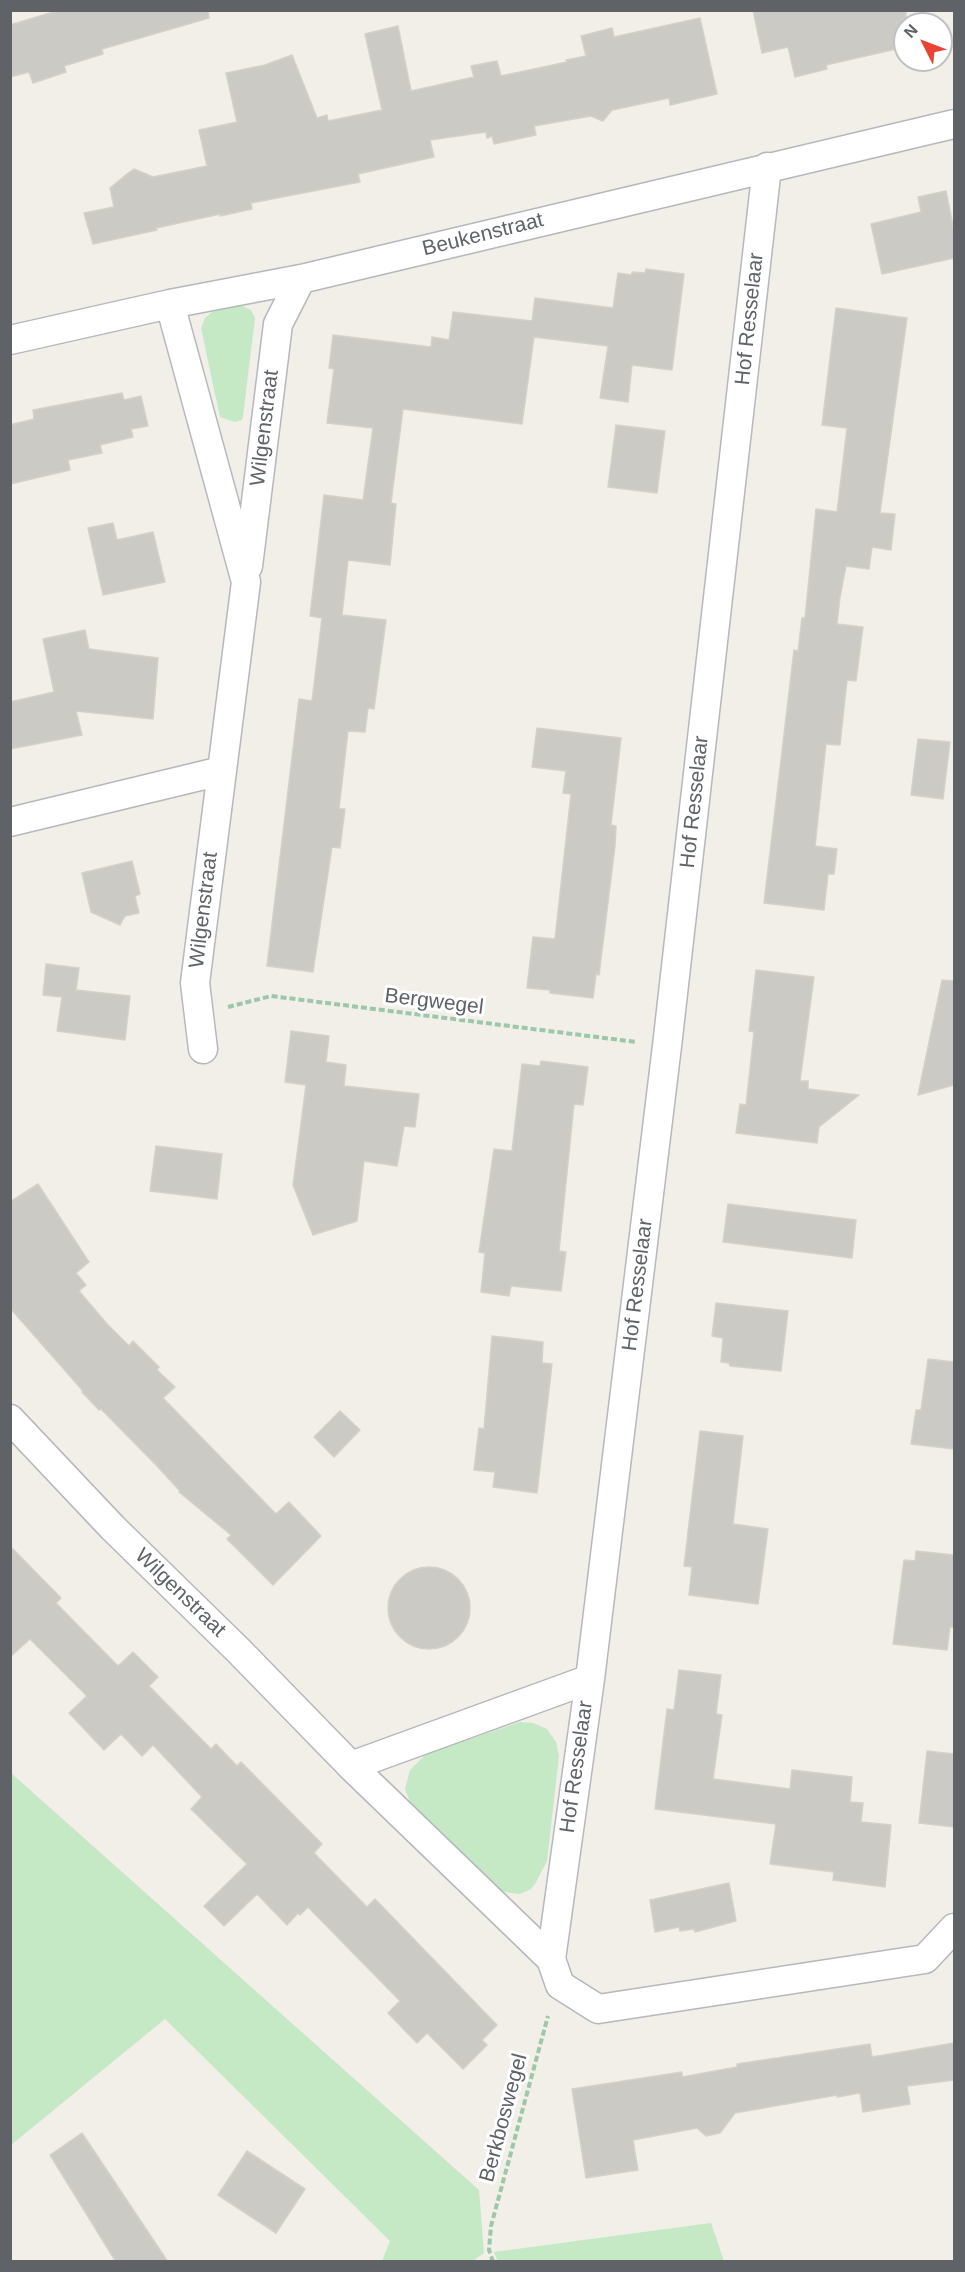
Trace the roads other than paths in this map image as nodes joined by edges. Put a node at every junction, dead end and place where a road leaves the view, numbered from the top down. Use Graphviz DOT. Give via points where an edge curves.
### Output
graph roads {
  1 [pos="954,124"];
  2 [pos="767,167"];
  3 [pos="301,279"];
  4 [pos="170,304"];
  5 [pos="10,340"];
  6 [pos="246,582"];
  7 [pos="220,771"];
  8 [pos="10,822"];
  9 [pos="203,1049"];
  10 [pos="10,1419"];
  11 [pos="590,1679"];
  12 [pos="351,1766"];
  13 [pos="954,1928"];
  14 [pos="555,1972"];
  1 -- 2 [label="street, Beukenstraat"];
  2 -- 3 [label="street, Beukenstraat"];
  2 -- 11 [label="street, Hof Resselaar"];
  3 -- 4 [label="street, Beukenstraat"];
  3 -- 6 [label="street, Wilgenstraat" via="278,324"];
  4 -- 5 [label="street, Beukenstraat"];
  4 -- 6 [label="street, Wilgenstraat"];
  6 -- 7 [label="street, Wilgenstraat"];
  7 -- 8 [label="street"];
  7 -- 9 [label="street, Wilgenstraat" via="195,983"];
  10 -- 12 [label="street, Wilgenstraat"];
  11 -- 12 [label="street"];
  11 -- 14 [label="street, Hof Resselaar"];
  12 -- 14 [label="street, Wilgenstraat"];
  13 -- 14 [label="street" via="925,1959 598,2009"];
}
